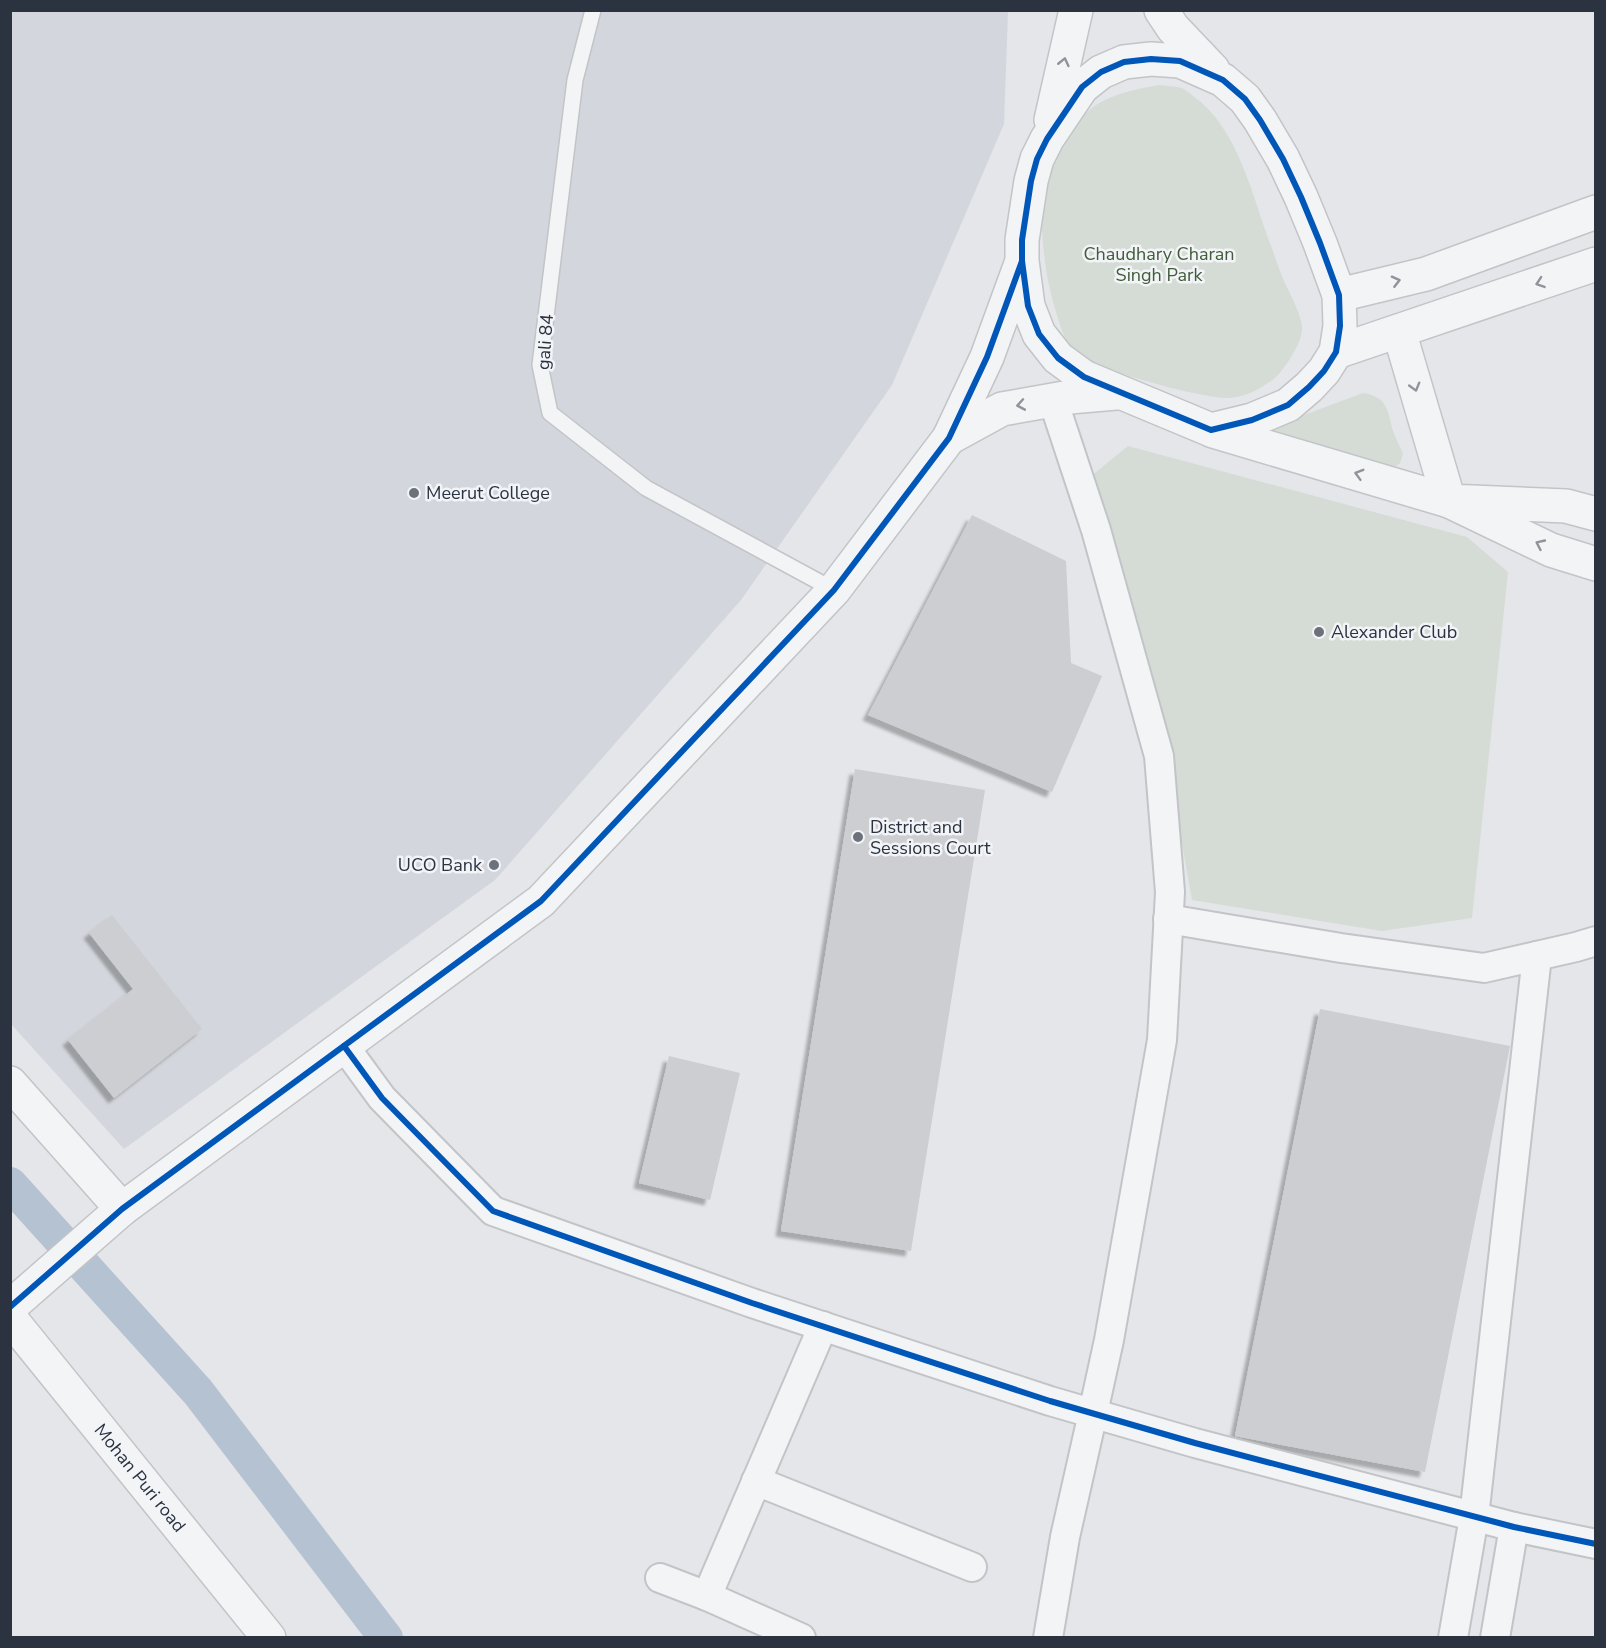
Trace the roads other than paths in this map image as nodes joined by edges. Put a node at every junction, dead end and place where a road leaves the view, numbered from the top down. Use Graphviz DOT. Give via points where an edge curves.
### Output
graph roads {
  1 [pos="593,10"];
  2 [pos="1076,10"];
  3 [pos="1161,10"];
  4 [pos="1223,80"];
  5 [pos="1047,139"];
  6 [pos="1596,212"];
  7 [pos="1022,261"];
  8 [pos="1596,264"];
  9 [pos="1339,295"];
  10 [pos="1399,331"];
  11 [pos="1336,352"];
  12 [pos="1120,393"];
  13 [pos="1053,400"];
  14 [pos="1211,430"];
  15 [pos="949,438"];
  16 [pos="1449,501"];
  17 [pos="1596,514"];
  18 [pos="1596,564"];
  19 [pos="834,590"];
  20 [pos="1168,919"];
  21 [pos="1596,941"];
  22 [pos="1537,956"];
  23 [pos="344,1046"];
  24 [pos="10,1083"];
  25 [pos="122,1209"];
  26 [pos="10,1307"];
  27 [pos="10,1318"];
  28 [pos="823,1326"];
  29 [pos="1094,1413"];
  30 [pos="756,1481"];
  31 [pos="1474,1517"];
  32 [pos="1514,1527"];
  33 [pos="1596,1544"];
  34 [pos="972,1567"];
  35 [pos="660,1578"];
  36 [pos="706,1596"];
  37 [pos="269,1638"];
  38 [pos="801,1638"];
  39 [pos="1048,1638"];
  40 [pos="1453,1638"];
  41 [pos="1495,1638"];
  1 -- 19 [label="lane, gali 84" via="575,80 540,365 550,413 646,488"];
  5 -- 2 [label="street, one-way"];
  3 -- 4 [label="street"];
  4 -- 5 [label="street" via="1180,61 1124,62 1101,72 1082,87"];
  4 -- 9 [label="street" via="1245,99 1283,159"];
  5 -- 7 [label="street" via="1031,182"];
  9 -- 6 [label="street, one-way" via="1426,274"];
  7 -- 12 [label="street" via="1028,306 1039,334 1058,358 1083,377"];
  7 -- 15 [label="street" via="987,357"];
  8 -- 10 [label="street, one-way"];
  9 -- 11 [label="street"];
  10 -- 11 [label="street"];
  10 -- 16 [label="street, one-way"];
  11 -- 14 [label="street" via="1324,371 1288,405 1252,420"];
  12 -- 13 [label="street"];
  12 -- 14 [label="street"];
  13 -- 15 [label="street, one-way" via="1002,409"];
  13 -- 20 [label="street" via="1096,530 1159,756 1170,892"];
  16 -- 14 [label="street, one-way"];
  15 -- 19 [label="street"];
  16 -- 17 [label="street" via="1566,506"];
  18 -- 16 [label="street, one-way" via="1551,550"];
  19 -- 23 [label="street" via="541,901"];
  20 -- 22 [label="street" via="1484,968"];
  20 -- 29 [label="street" via="1162,1040"];
  21 -- 22 [label="street"];
  22 -- 31 [label="street"];
  23 -- 25 [label="street"];
  23 -- 28 [label="street" via="382,1098 493,1210"];
  24 -- 25 [label="street"];
  25 -- 26 [label="street"];
  27 -- 37 [label="street, Mohan Puri road"];
  28 -- 29 [label="street"];
  28 -- 30 [label="street"];
  29 -- 31 [label="street"];
  29 -- 39 [label="street" via="1065,1537"];
  30 -- 34 [label="street"];
  30 -- 36 [label="street"];
  31 -- 32 [label="street"];
  31 -- 40 [label="street"];
  32 -- 33 [label="street"];
  32 -- 41 [label="street"];
  35 -- 36 [label="street"];
  36 -- 38 [label="street"];
}
